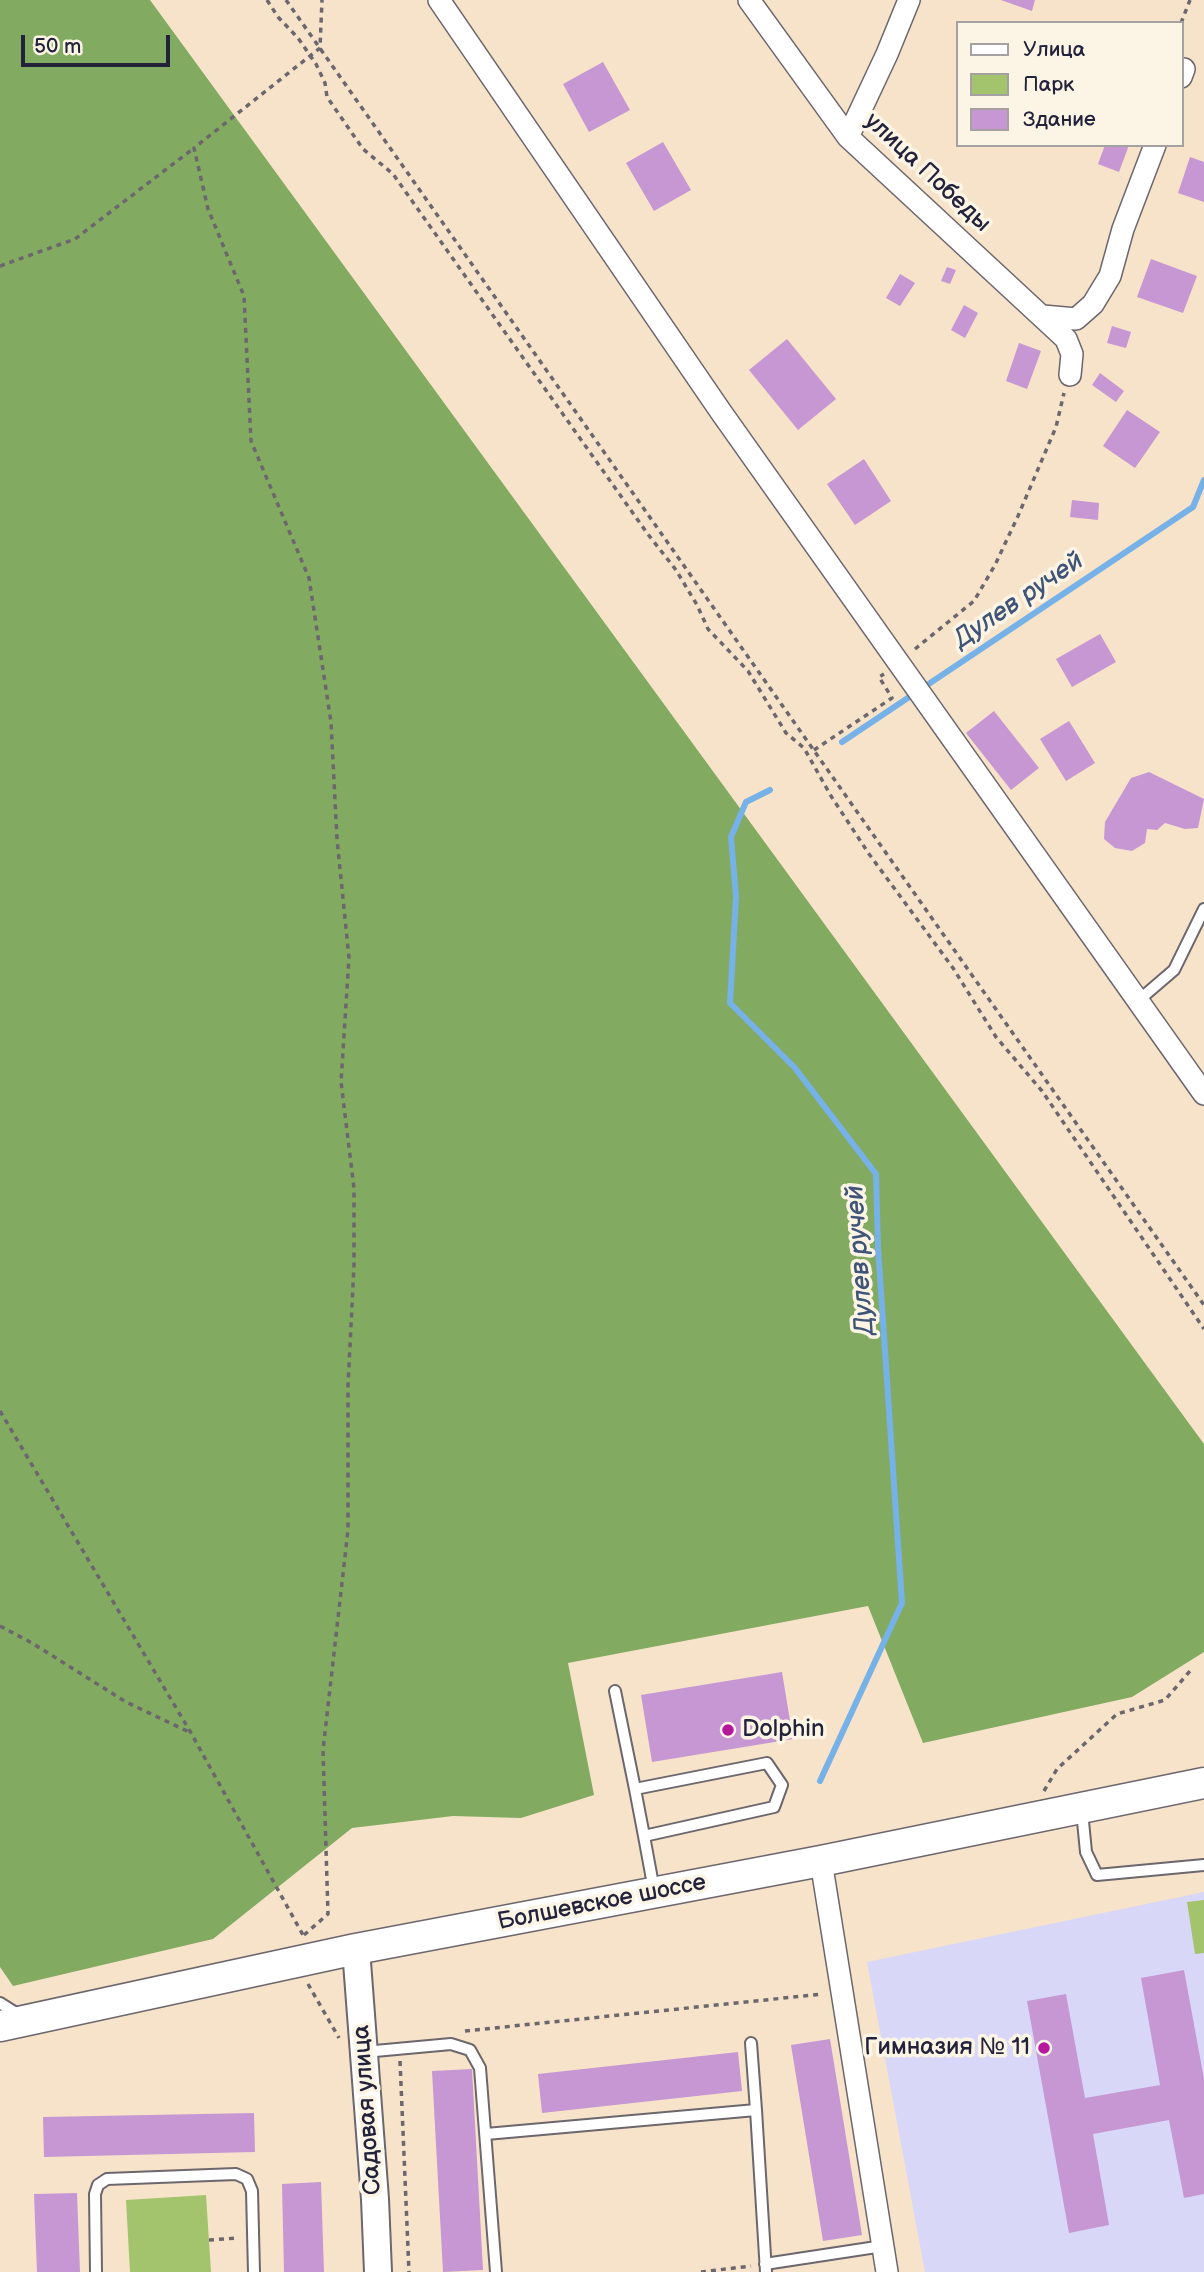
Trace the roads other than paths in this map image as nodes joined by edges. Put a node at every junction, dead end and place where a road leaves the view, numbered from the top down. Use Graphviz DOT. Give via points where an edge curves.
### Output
graph roads {
  1 [pos="439,0"];
  2 [pos="749,0"];
  3 [pos="909,0"];
  4 [pos="848,137"];
  5 [pos="1154,147"];
  6 [pos="1042,316"];
  7 [pos="1070,374"];
  8 [pos="1204,909"];
  9 [pos="1139,1000"];
  10 [pos="1204,1094"];
  11 [pos="615,1691"];
  12 [pos="1204,1783"];
  13 [pos="635,1788"];
  14 [pos="1082,1809"];
  15 [pos="644,1836"];
  16 [pos="821,1861"];
  17 [pos="1204,1865"];
  18 [pos="655,1893"];
  19 [pos="356,1949"];
  20 [pos="0,2003"];
  21 [pos="13,2024"];
  22 [pos="751,2043"];
  23 [pos="363,2047"];
  24 [pos="756,2110"];
  25 [pos="486,2134"];
  26 [pos="883,2246"];
  27 [pos="766,2268"];
  28 [pos="96,2272"];
  29 [pos="254,2272"];
  30 [pos="378,2272"];
  31 [pos="496,2272"];
  32 [pos="887,2272"];
  1 -- 9 [label="street" via="721,412"];
  2 -- 4 [label="street, улица Победы"];
  3 -- 4 [label="street"];
  4 -- 6 [label="street, улица Победы"];
  5 -- 6 [label="street" via="1110,276 1093,304 1076,319"];
  6 -- 7 [label="street, улица Победы" via="1066,339 1072,354"];
  8 -- 9 [label="lane" via="1174,970"];
  9 -- 10 [label="street"];
  11 -- 13 [label="lane"];
  12 -- 14 [label="main road, Болшевское шоссе"];
  13 -- 15 [label="lane"];
  13 -- 15 [label="lane" via="766,1763 782,1785 774,1807"];
  14 -- 16 [label="main road, Болшевское шоссе"];
  14 -- 17 [label="lane" via="1086,1852 1097,1875"];
  15 -- 18 [label="lane"];
  16 -- 18 [label="main road, Болшевское шоссе"];
  16 -- 26 [label="street"];
  18 -- 19 [label="main road, Болшевское шоссе"];
  19 -- 21 [label="main road, Болшевское шоссе"];
  19 -- 23 [label="street, Садовая улица"];
  20 -- 21 [label="lane"];
  22 -- 24 [label="lane"];
  23 -- 25 [label="lane" via="451,2044 470,2050 480,2068"];
  23 -- 30 [label="street, Садовая улица"];
  24 -- 25 [label="lane"];
  24 -- 27 [label="lane"];
  25 -- 31 [label="lane"];
  26 -- 27 [label="lane"];
  26 -- 32 [label="street"];
  28 -- 29 [label="lane" via="97,2185 107,2179 236,2174 247,2179 253,2191"];
}
